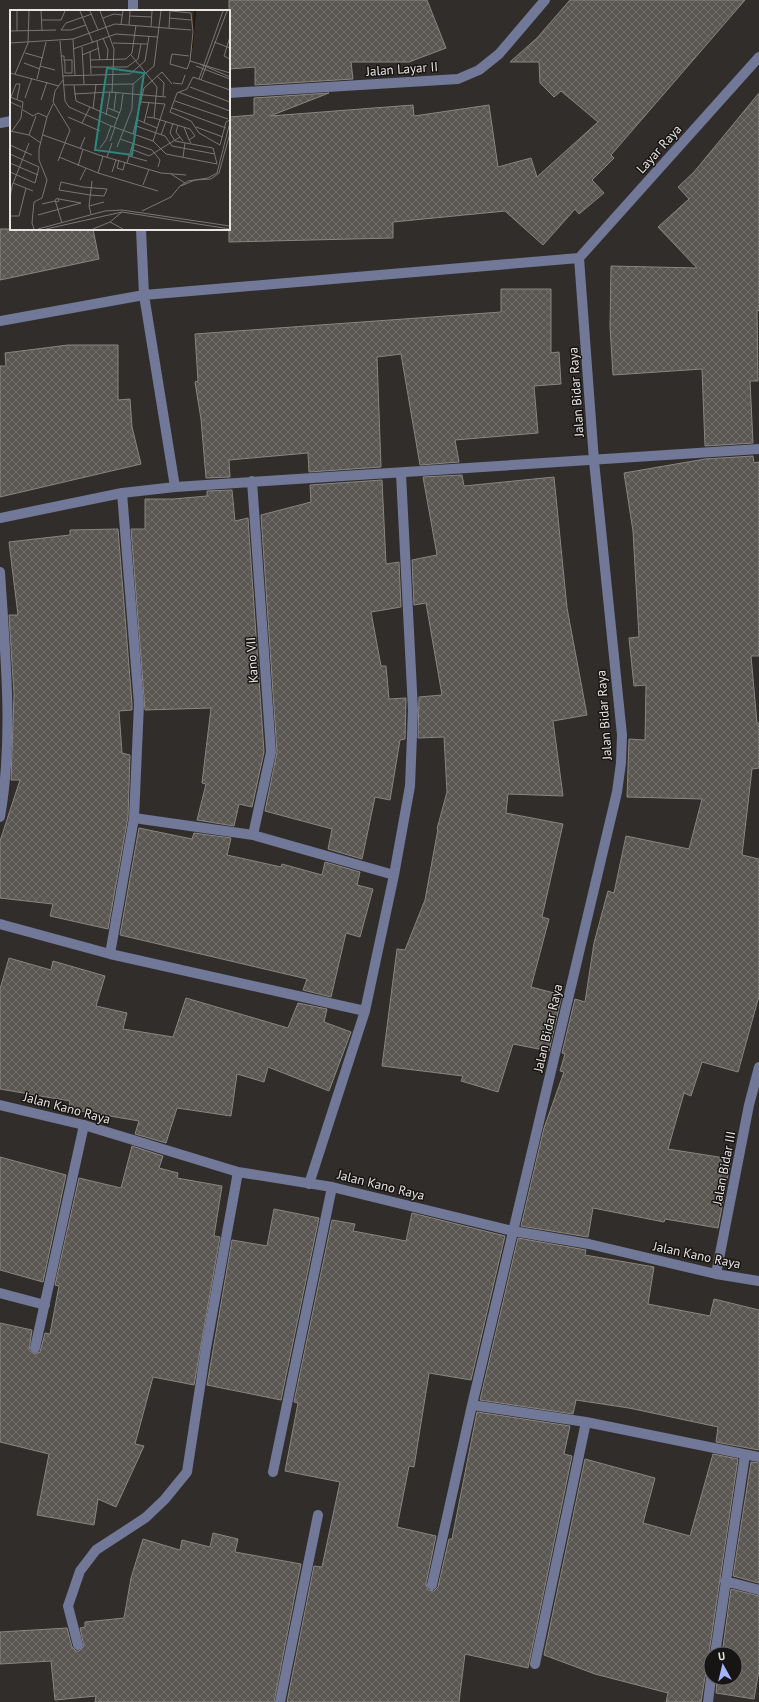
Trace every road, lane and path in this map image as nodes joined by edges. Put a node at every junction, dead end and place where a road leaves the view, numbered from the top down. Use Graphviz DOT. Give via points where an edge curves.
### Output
graph roads {
  1 [pos="545,0"];
  2 [pos="759,57"];
  3 [pos="230,93"];
  4 [pos="10,121"];
  5 [pos="0,123"];
  6 [pos="141,230"];
  7 [pos="579,258"];
  8 [pos="144,295"];
  9 [pos="0,321"];
  10 [pos="759,450"];
  11 [pos="594,461"];
  12 [pos="401,474"];
  13 [pos="252,481"];
  14 [pos="175,487"];
  15 [pos="122,493"];
  16 [pos="0,518"];
  17 [pos="0,572"];
  18 [pos="0,817"];
  19 [pos="134,818"];
  20 [pos="253,835"];
  21 [pos="394,875"];
  22 [pos="0,924"];
  23 [pos="110,954"];
  24 [pos="365,1011"];
  25 [pos="759,1067"];
  26 [pos="0,1105"];
  27 [pos="754,1106"];
  28 [pos="84,1125"];
  29 [pos="238,1172"];
  30 [pos="309,1184"];
  31 [pos="332,1187"];
  32 [pos="513,1231"];
  33 [pos="716,1274"];
  34 [pos="759,1281"];
  35 [pos="0,1293"];
  36 [pos="44,1305"];
  37 [pos="35,1348"];
  38 [pos="472,1405"];
  39 [pos="586,1422"];
  40 [pos="745,1455"];
  41 [pos="759,1457"];
  42 [pos="273,1472"];
  43 [pos="318,1515"];
  44 [pos="725,1581"];
  45 [pos="432,1585"];
  46 [pos="759,1590"];
  47 [pos="78,1645"];
  48 [pos="716,1646"];
  49 [pos="535,1664"];
  50 [pos="710,1686"];
  51 [pos="280,1702"];
  52 [pos="708,1702"];
  1 -- 3 [label="street, Jalan Layar II" via="499,54 479,70 458,79"];
  2 -- 7 [label="street, Layar Raya"];
  4 -- 5 [label="street"];
  6 -- 8 [label="street"];
  7 -- 8 [label="street"];
  7 -- 11 [label="street, Jalan Bidar Raya"];
  8 -- 9 [label="street"];
  8 -- 14 [label="street"];
  10 -- 11 [label="street"];
  11 -- 12 [label="street"];
  11 -- 32 [label="street, Jalan Bidar Raya" via="622,735 618,792"];
  12 -- 13 [label="street"];
  12 -- 21 [label="street" via="413,710 410,786"];
  13 -- 14 [label="street"];
  13 -- 20 [label="street, Kano VII" via="271,752"];
  14 -- 15 [label="street"];
  15 -- 16 [label="street"];
  15 -- 19 [label="street" via="139,704"];
  17 -- 18 [label="street" via="8,705 6,772"];
  19 -- 20 [label="street"];
  19 -- 23 [label="street"];
  20 -- 21 [label="street"];
  21 -- 24 [label="street"];
  22 -- 23 [label="street"];
  23 -- 24 [label="street"];
  24 -- 30 [label="street"];
  25 -- 27 [label="street, Jalan Bidar III"];
  26 -- 28 [label="street, Jalan Kano Raya"];
  27 -- 33 [label="street, Jalan Bidar III"];
  28 -- 29 [label="street, Jalan Kano Raya"];
  28 -- 36 [label="street"];
  29 -- 30 [label="street, Jalan Kano Raya"];
  29 -- 47 [label="street" via="204,1355 187,1472 145,1518 96,1550 80,1571 68,1606"];
  30 -- 31 [label="street, Jalan Kano Raya"];
  31 -- 32 [label="street, Jalan Kano Raya"];
  31 -- 42 [label="street"];
  32 -- 33 [label="street, Jalan Kano Raya" via="590,1244"];
  32 -- 38 [label="street, Jalan Bidar Raya"];
  33 -- 34 [label="street, Jalan Kano Raya"];
  35 -- 36 [label="street"];
  36 -- 37 [label="street"];
  38 -- 39 [label="street"];
  38 -- 45 [label="street, Jalan Bidar Raya"];
  39 -- 40 [label="street"];
  39 -- 49 [label="street"];
  40 -- 41 [label="street"];
  40 -- 44 [label="street"];
  43 -- 51 [label="street"];
  44 -- 46 [label="street"];
  44 -- 48 [label="street"];
  50 -- 52 [label="street"];
}
